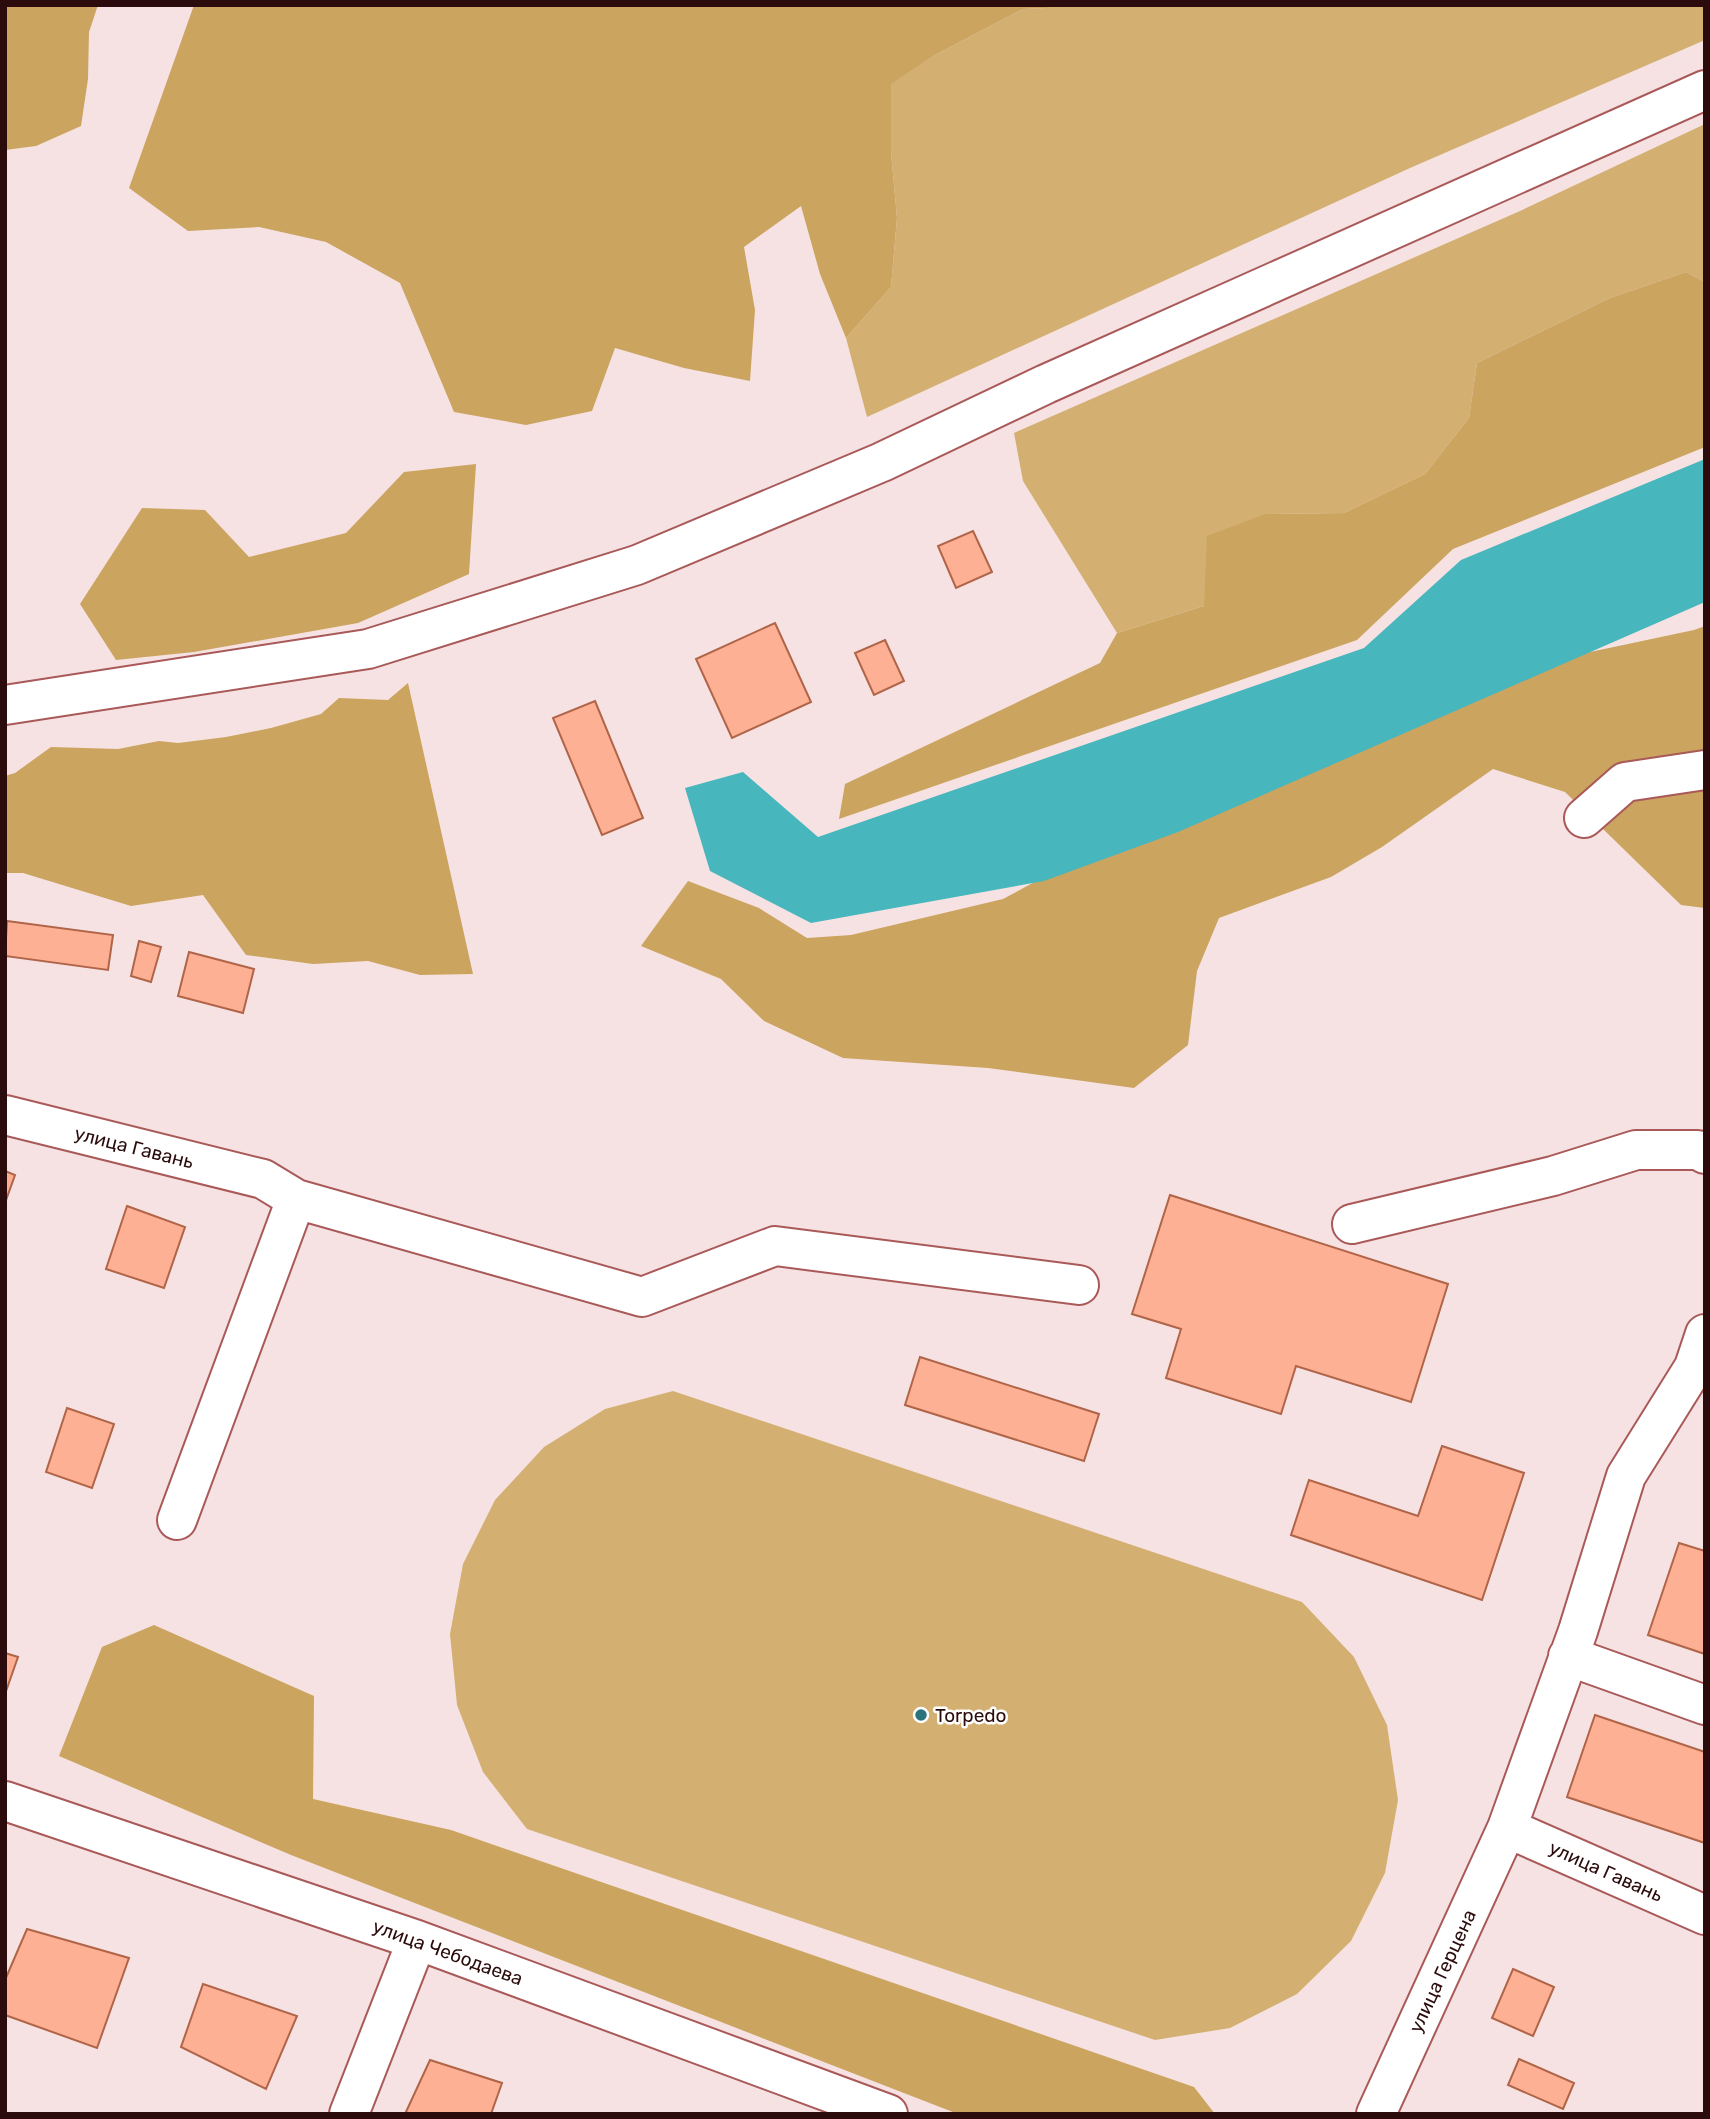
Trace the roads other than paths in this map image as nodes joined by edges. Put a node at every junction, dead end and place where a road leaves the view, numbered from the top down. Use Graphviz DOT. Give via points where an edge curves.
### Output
graph roads {
  1 [pos="1705,90"];
  2 [pos="5,705"];
  3 [pos="1705,770"];
  4 [pos="1584,818"];
  5 [pos="5,1115"];
  6 [pos="1705,1153"];
  7 [pos="296,1199"];
  8 [pos="1352,1224"];
  9 [pos="1079,1285"];
  10 [pos="1705,1334"];
  11 [pos="177,1520"];
  12 [pos="1568,1656"];
  13 [pos="1705,1704"];
  14 [pos="5,1801"];
  15 [pos="1507,1828"];
  16 [pos="1705,1915"];
  17 [pos="417,1940"];
  18 [pos="869,2110"];
  19 [pos="349,2114"];
  20 [pos="1376,2114"];
  1 -- 2 [label="street" via="1046,384 882,462 637,565 368,649"];
  3 -- 4 [label="street" via="1625,782"];
  5 -- 7 [label="street, улица Гавань" via="263,1179"];
  6 -- 8 [label="street" via="1636,1150 1553,1176"];
  7 -- 9 [label="street, улица Гавань" via="642,1297 775,1246"];
  7 -- 11 [label="street"];
  10 -- 12 [label="street, улица Герцена" via="1694,1367 1626,1476"];
  12 -- 13 [label="street"];
  12 -- 15 [label="street, улица Герцена"];
  14 -- 17 [label="street, улица Чебодаева"];
  15 -- 16 [label="street, улица Гавань"];
  15 -- 20 [label="street, улица Герцена"];
  17 -- 18 [label="street, улица Чебодаева"];
  17 -- 19 [label="street"];
}
